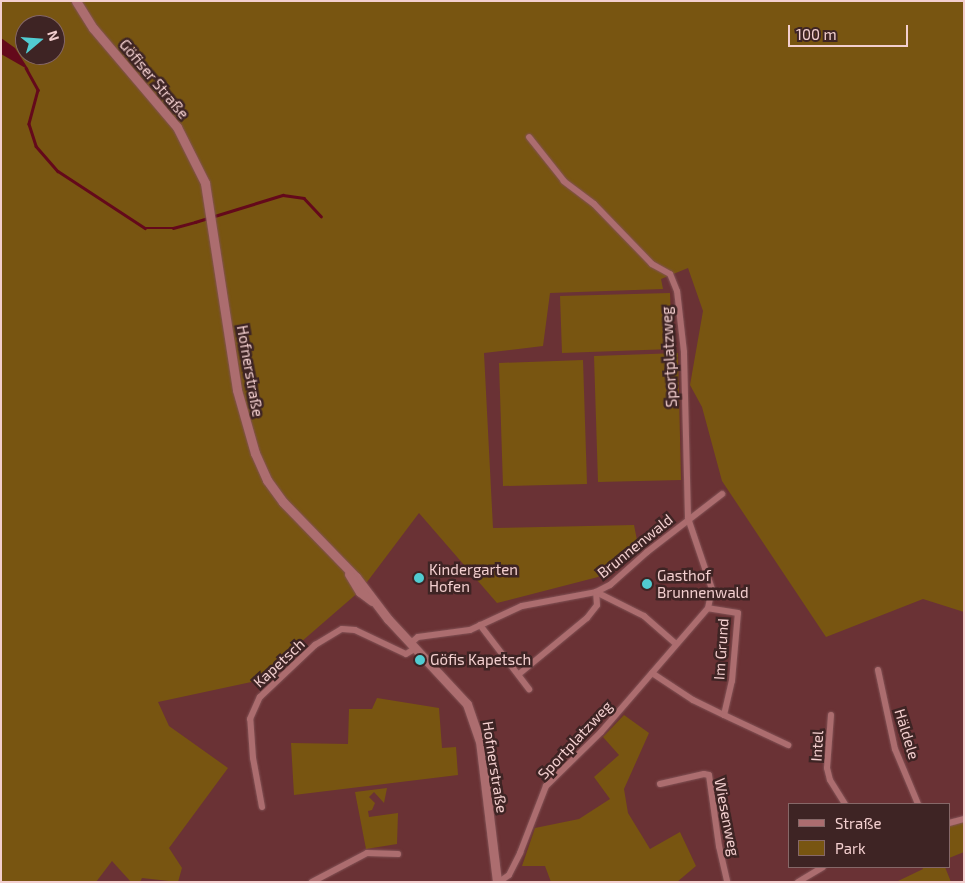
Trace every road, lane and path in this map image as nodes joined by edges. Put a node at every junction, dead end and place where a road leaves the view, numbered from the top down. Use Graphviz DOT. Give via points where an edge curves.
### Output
graph roads {
  1 [pos="76,1"];
  2 [pos="529,137"];
  3 [pos="211,208"];
  4 [pos="722,494"];
  5 [pos="688,518"];
  6 [pos="596,592"];
  7 [pos="708,608"];
  8 [pos="480,625"];
  9 [pos="675,643"];
  10 [pos="413,645"];
  11 [pos="878,670"];
  12 [pos="652,673"];
  13 [pos="519,674"];
  14 [pos="529,689"];
  15 [pos="724,715"];
  16 [pos="831,715"];
  17 [pos="788,745"];
  18 [pos="660,784"];
  19 [pos="845,803"];
  20 [pos="918,803"];
  21 [pos="262,807"];
  22 [pos="964,818"];
  23 [pos="950,823"];
  24 [pos="398,854"];
  25 [pos="821,868"];
  26 [pos="312,882"];
  27 [pos="498,882"];
  28 [pos="727,882"];
  29 [pos="798,882"];
  1 -- 3 [label="main road, Göfiser Straße" via="93,28 177,127 206,183"];
  2 -- 5 [label="street, Sportplatzweg" via="564,181 594,204 656,268 670,274 677,291 684,352"];
  3 -- 10 [label="main road, Hofnerstraße" via="237,390 254,453 283,502 345,566 360,592 375,603"];
  4 -- 5 [label="street"];
  5 -- 6 [label="street, Brunnenwald" via="610,585"];
  5 -- 7 [label="street, Sportplatzweg" via="710,576 712,589"];
  6 -- 8 [label="street, Brunnenwald" via="522,606"];
  6 -- 9 [label="street, Brunnenwald" via="644,616"];
  6 -- 13 [label="street, Brunnenwald" via="597,605 587,618"];
  7 -- 9 [label="street, Sportplatzweg"];
  7 -- 15 [label="street, Im Grund" via="738,613 732,681"];
  8 -- 10 [label="street, Brunnenwald" via="458,634 418,637"];
  8 -- 13 [label="street"];
  9 -- 12 [label="street, Sportplatzweg"];
  10 -- 21 [label="street, Kapetsch" via="406,654 355,630 342,629 315,645 260,697 250,719"];
  10 -- 27 [label="main road, Hofnerstraße" via="456,688 474,718 480,740"];
  11 -- 20 [label="street, Häldele" via="895,749"];
  12 -- 15 [label="street" via="693,700"];
  12 -- 27 [label="street, Sportplatzweg" via="595,738 546,786 520,853 508,876"];
  13 -- 14 [label="street"];
  15 -- 17 [label="street"];
  16 -- 19 [label="street, Intel" via="827,768 830,780"];
  18 -- 28 [label="street, Wiesenweg" via="704,774 709,776"];
  22 -- 23 [label="street"];
  24 -- 26 [label="street" via="367,853"];
  25 -- 29 [label="street"];
}
